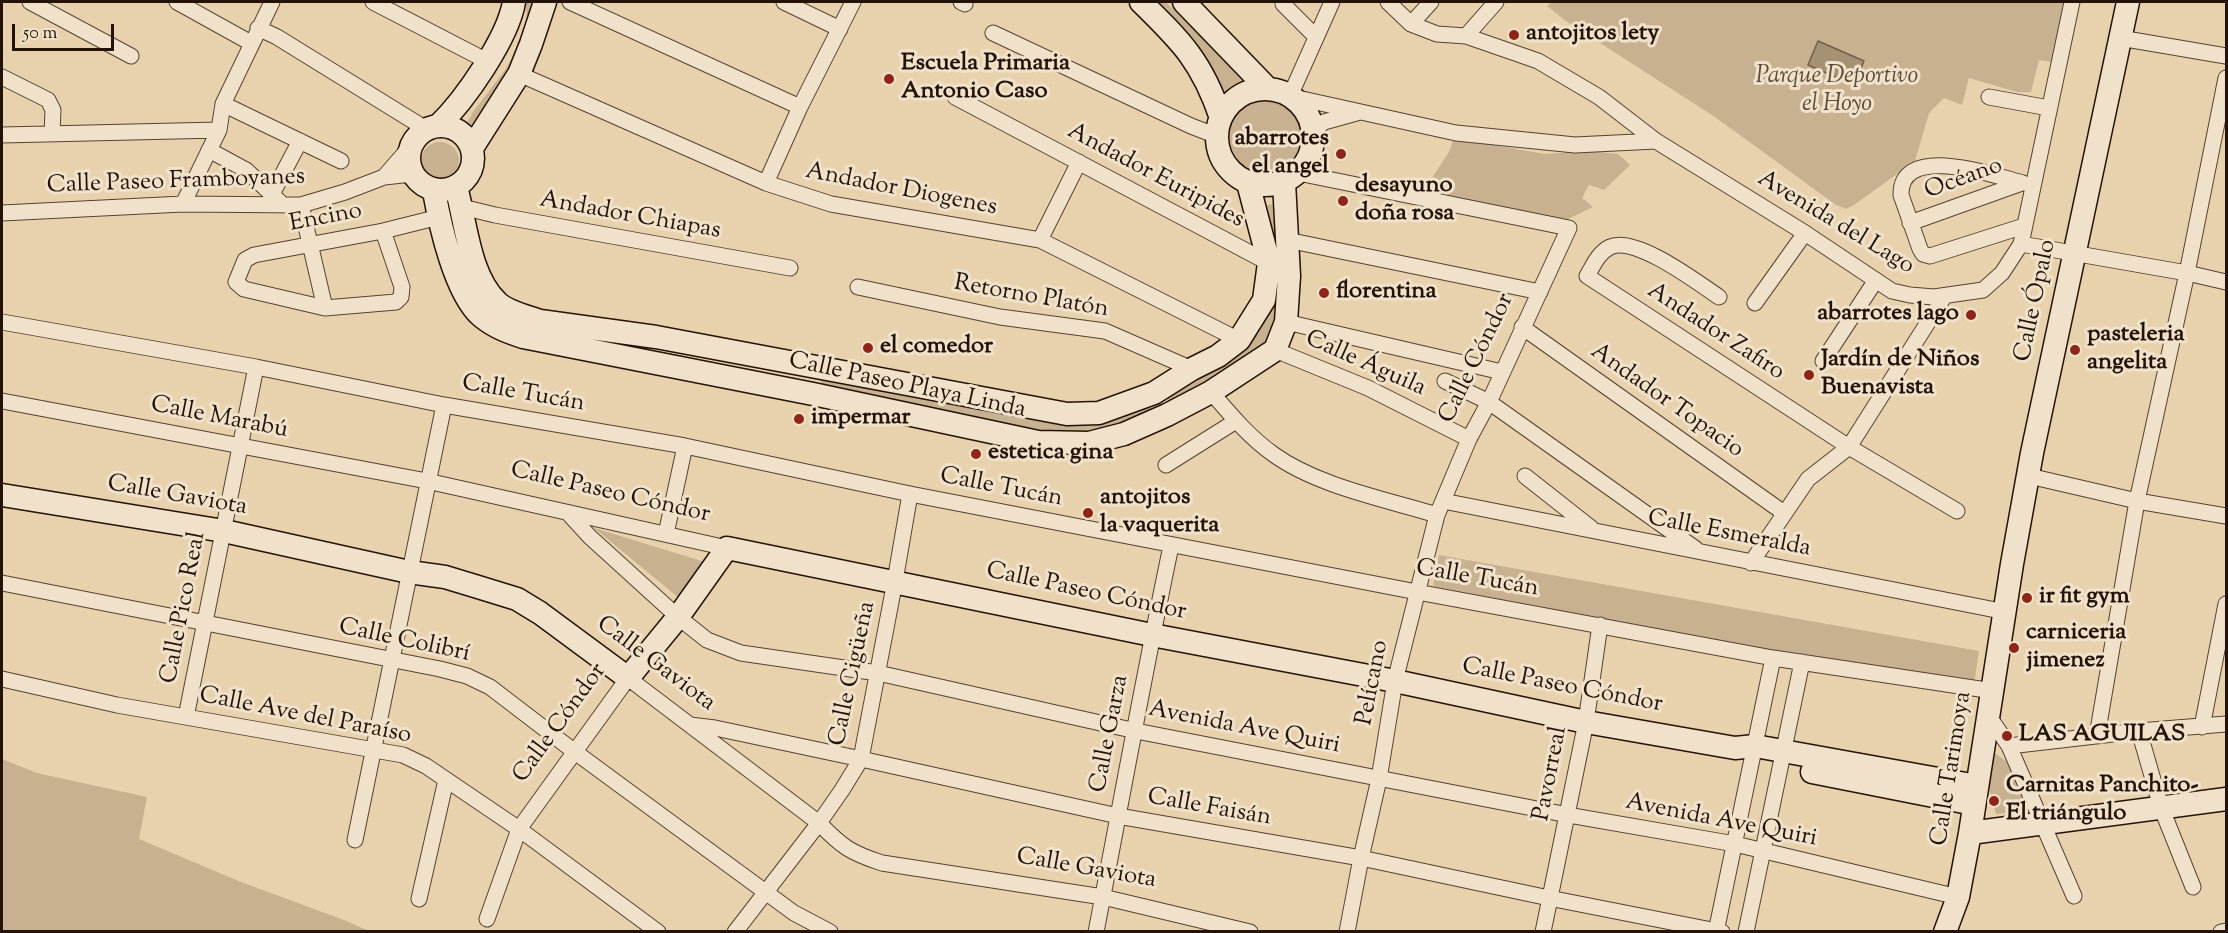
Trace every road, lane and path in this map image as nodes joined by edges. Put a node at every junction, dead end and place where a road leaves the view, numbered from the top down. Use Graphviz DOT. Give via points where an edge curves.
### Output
graph roads {
  1 [pos="30,2"];
  2 [pos="177,2"];
  3 [pos="272,2"];
  4 [pos="373,2"];
  5 [pos="514,2"];
  6 [pos="544,2"];
  7 [pos="570,2"];
  8 [pos="784,2"];
  9 [pos="854,2"];
  10 [pos="1141,2"];
  11 [pos="1283,2"];
  12 [pos="1332,2"];
  13 [pos="1388,2"];
  14 [pos="1431,2"];
  15 [pos="1496,2"];
  16 [pos="2072,2"];
  17 [pos="2128,2"];
  18 [pos="1195,6"];
  19 [pos="1411,24"];
  20 [pos="258,28"];
  21 [pos="840,29"];
  22 [pos="993,33"];
  23 [pos="1466,36"];
  24 [pos="1316,37"];
  25 [pos="2120,38"];
  26 [pos="251,43"];
  27 [pos="131,56"];
  28 [pos="2226,56"];
  29 [pos="487,61"];
  30 [pos="519,74"];
  31 [pos="2,77"];
  32 [pos="2226,78"];
  33 [pos="1267,88"];
  34 [pos="1292,96"];
  35 [pos="955,97"];
  36 [pos="1989,97"];
  37 [pos="223,104"];
  38 [pos="800,107"];
  39 [pos="2049,108"];
  40 [pos="1360,112"];
  41 [pos="432,127"];
  42 [pos="1219,127"];
  43 [pos="219,130"];
  44 [pos="1314,130"];
  45 [pos="52,134"];
  46 [pos="2,135"];
  47 [pos="300,141"];
  48 [pos="1656,141"];
  49 [pos="410,147"];
  50 [pos="472,148"];
  51 [pos="209,150"];
  52 [pos="341,161"];
  53 [pos="1079,162"];
  54 [pos="412,174"];
  55 [pos="384,177"];
  56 [pos="1291,178"];
  57 [pos="766,183"];
  58 [pos="1248,183"];
  59 [pos="2028,184"];
  60 [pos="451,195"];
  61 [pos="277,199"];
  62 [pos="183,204"];
  63 [pos="301,205"];
  64 [pos="2,213"];
  65 [pos="439,217"];
  66 [pos="1910,223"];
  67 [pos="2024,226"];
  68 [pos="383,231"];
  69 [pos="1805,233"];
  70 [pos="1040,240"];
  71 [pos="1287,240"];
  72 [pos="312,244"];
  73 [pos="2021,244"];
  74 [pos="2074,255"];
  75 [pos="1269,263"];
  76 [pos="790,268"];
  77 [pos="2187,273"];
  78 [pos="1875,280"];
  79 [pos="2226,282"];
  80 [pos="858,287"];
  81 [pos="1540,291"];
  82 [pos="1719,297"];
  83 [pos="1944,297"];
  84 [pos="1755,303"];
  85 [pos="325,308"];
  86 [pos="2,322"];
  87 [pos="1286,322"];
  88 [pos="1522,327"];
  89 [pos="1239,340"];
  90 [pos="1275,350"];
  91 [pos="1823,361"];
  92 [pos="256,367"];
  93 [pos="818,367"];
  94 [pos="1192,369"];
  95 [pos="1502,372"];
  96 [pos="1445,381"];
  97 [pos="1210,392"];
  98 [pos="1154,393"];
  99 [pos="813,394"];
  100 [pos="2,401"];
  101 [pos="1489,402"];
  102 [pos="444,405"];
  103 [pos="1167,415"];
  104 [pos="1236,421"];
  105 [pos="1469,439"];
  106 [pos="240,446"];
  107 [pos="685,446"];
  108 [pos="1849,447"];
  109 [pos="1166,465"];
  110 [pos="1525,476"];
  111 [pos="2029,476"];
  112 [pos="427,481"];
  113 [pos="910,494"];
  114 [pos="2,495"];
  115 [pos="2137,501"];
  116 [pos="1440,508"];
  117 [pos="1957,512"];
  118 [pos="568,513"];
  119 [pos="1784,513"];
  120 [pos="2226,516"];
  121 [pos="224,531"];
  122 [pos="1594,531"];
  123 [pos="666,534"];
  124 [pos="1172,546"];
  125 [pos="728,548"];
  126 [pos="1701,552"];
  127 [pos="1752,562"];
  128 [pos="409,572"];
  129 [pos="896,581"];
  130 [pos="2,583"];
  131 [pos="1417,592"];
  132 [pos="2226,604"];
  133 [pos="2006,612"];
  134 [pos="678,617"];
  135 [pos="205,624"];
  136 [pos="1600,625"];
  137 [pos="1152,635"];
  138 [pos="1773,658"];
  139 [pos="393,662"];
  140 [pos="1802,662"];
  141 [pos="878,673"];
  142 [pos="628,678"];
  143 [pos="2,679"];
  144 [pos="1395,681"];
  145 [pos="1993,691"];
  146 [pos="186,717"];
  147 [pos="1990,718"];
  148 [pos="1586,722"];
  149 [pos="2226,724"];
  150 [pos="690,726"];
  151 [pos="2202,727"];
  152 [pos="2139,730"];
  153 [pos="1136,731"];
  154 [pos="2097,736"];
  155 [pos="2009,746"];
  156 [pos="375,749"];
  157 [pos="1747,751"];
  158 [pos="575,752"];
  159 [pos="861,759"];
  160 [pos="1782,759"];
  161 [pos="1379,779"];
  162 [pos="446,780"];
  163 [pos="1976,795"];
  164 [pos="2226,799"];
  165 [pos="2161,807"];
  166 [pos="1568,815"];
  167 [pos="1118,816"];
  168 [pos="819,823"];
  169 [pos="2041,823"];
  170 [pos="519,829"];
  171 [pos="1970,833"];
  172 [pos="355,840"];
  173 [pos="1735,844"];
  174 [pos="1763,851"];
  175 [pos="1361,858"];
  176 [pos="2193,887"];
  177 [pos="766,892"];
  178 [pos="2074,896"];
  179 [pos="1103,897"];
  180 [pos="1958,897"];
  181 [pos="1549,898"];
  182 [pos="419,899"];
  183 [pos="487,919"];
  184 [pos="1718,931"];
  185 [pos="2226,931"];
  186 [pos="658,932"];
  187 [pos="735,932"];
  188 [pos="830,932"];
  189 [pos="1096,932"];
  190 [pos="1250,932"];
  191 [pos="1347,932"];
  192 [pos="1543,932"];
  193 [pos="1746,932"];
  194 [pos="1945,932"];
  195 [pos="2221,932"];
  1 -- 27 [label="street"];
  2 -- 26 [label="street"];
  3 -- 20 [label="street"];
  4 -- 29 [label="street"];
  5 -- 29 [label="street" via="503,35"];
  6 -- 30 [label="street"];
  7 -- 38 [label="street"];
  8 -- 21 [label="street"];
  9 -- 21 [label="street"];
  10 -- 42 [label="street" via="1198,65 1209,87"];
  11 -- 24 [label="street"];
  12 -- 24 [label="street"];
  13 -- 19 [label="street, Avenida del Lago"];
  14 -- 19 [label="street"];
  15 -- 23 [label="street"];
  16 -- 39 [label="street, Avenida del Lago"];
  17 -- 25 [label="street, Calle Ópalo"];
  18 -- 33 [label="street"];
  19 -- 23 [label="street, Avenida del Lago" via="1437,34"];
  20 -- 26 [label="street"];
  20 -- 41 [label="street"];
  21 -- 38 [label="street"];
  22 -- 42 [label="street" via="1181,121"];
  23 -- 48 [label="street, Avenida del Lago" via="1538,61 1599,97"];
  24 -- 34 [label="street"];
  25 -- 28 [label="street"];
  25 -- 74 [label="street, Calle Ópalo"];
  26 -- 37 [label="street"];
  29 -- 41 [label="street" via="466,93"];
  30 -- 50 [label="street"];
  30 -- 57 [label="street, Andador Diogenes"];
  31 -- 45 [label="street" via="48,100"];
  32 -- 77 [label="street"];
  33 -- 34 [label="street"];
  33 -- 42 [label="street" via="1239,96 1228,106"];
  34 -- 40 [label="street"];
  34 -- 44 [label="street" via="1303,106"];
  35 -- 53 [label="street, Andador Euripides"];
  36 -- 39 [label="street"];
  37 -- 43 [label="street"];
  37 -- 47 [label="street"];
  38 -- 57 [label="street"];
  39 -- 59 [label="street, Avenida del Lago"];
  40 -- 44 [label="street" via="1324,122"];
  40 -- 48 [label="street" via="1456,133 1542,142 1575,145"];
  41 -- 49 [label="street" via="416,137"];
  41 -- 50 [label="street" via="459,131"];
  42 -- 58 [label="street" via="1218,148 1225,164"];
  43 -- 45 [label="street"];
  43 -- 51 [label="street"];
  44 -- 56 [label="street" via="1309,158"];
  45 -- 46 [label="street"];
  47 -- 52 [label="street"];
  47 -- 61 [label="street"];
  48 -- 69 [label="street, Avenida del Lago"];
  49 -- 54 [label="street" via="408,161"];
  49 -- 55 [label="street, Calle Paseo Framboyanes"];
  50 -- 60 [label="street" via="473,163 467,177"];
  51 -- 61 [label="street" via="246,170"];
  51 -- 62 [label="street"];
  53 -- 70 [label="street"];
  53 -- 75 [label="street, Andador Euripides"];
  54 -- 55 [label="street, Calle Paseo Framboyanes"];
  54 -- 60 [label="street" via="422,185"];
  55 -- 63 [label="street, Calle Paseo Framboyanes"];
  56 -- 58 [label="street" via="1260,186"];
  56 -- 71 [label="street"];
  56 -- 81 [label="street, Calle Cóndor" via="1569,228"];
  57 -- 70 [label="street, Andador Diogenes" via="831,204"];
  58 -- 75 [label="street, Calle Paseo Playa Linda"];
  59 -- 66 [label="street, Océano"];
  59 -- 66 [label="street" via="1960,168 1920,168 1900,188"];
  59 -- 67 [label="street, Avenida del Lago"];
  60 -- 65 [label="street, Calle Paseo Playa Linda"];
  60 -- 76 [label="street, Andador Chiapas" via="495,216"];
  60 -- 93 [label="street, Calle Paseo Playa Linda" via="482,282 502,306 540,321 656,337"];
  61 -- 62 [label="street, Calle Paseo Framboyanes"];
  61 -- 63 [label="street, Calle Paseo Framboyanes"];
  62 -- 64 [label="street, Calle Paseo Framboyanes"];
  63 -- 72 [label="street"];
  65 -- 68 [label="street, Encino"];
  65 -- 99 [label="street, Calle Paseo Playa Linda" via="453,266 465,291 479,314 501,330 523,338"];
  66 -- 67 [label="street" via="1923,254 1930,256"];
  67 -- 73 [label="street, Avenida del Lago"];
  68 -- 72 [label="street, Encino"];
  68 -- 85 [label="street" via="402,287 401,297 396,302"];
  69 -- 78 [label="street, Avenida del Lago"];
  69 -- 84 [label="street"];
  70 -- 89 [label="street, Andador Diogenes"];
  71 -- 81 [label="street"];
  71 -- 87 [label="street"];
  72 -- 85 [label="street"];
  72 -- 85 [label="street, Encino" via="254,255 245,260 236,282 244,289"];
  73 -- 74 [label="street"];
  73 -- 83 [label="street, Avenida del Lago" via="2002,273 1983,290"];
  74 -- 77 [label="street"];
  74 -- 111 [label="street, Calle Ópalo"];
  75 -- 89 [label="street, Calle Paseo Playa Linda" via="1264,300"];
  77 -- 79 [label="street"];
  77 -- 115 [label="street"];
  78 -- 83 [label="street, Avenida del Lago" via="1892,291"];
  78 -- 91 [label="street"];
  80 -- 94 [label="street, Retorno Platón" via="1000,317 1105,331"];
  81 -- 88 [label="street, Calle Cóndor"];
  82 -- 108 [label="street, Andador Zafiro" via="1671,264 1618,244 1599,256 1587,276"];
  83 -- 108 [label="street"];
  86 -- 92 [label="street, Calle Tucán"];
  87 -- 90 [label="street"];
  87 -- 95 [label="street"];
  88 -- 95 [label="street, Calle Cóndor"];
  88 -- 119 [label="street, Andador Topacio"];
  89 -- 94 [label="street, Calle Paseo Playa Linda"];
  90 -- 97 [label="street, Calle Paseo Playa Linda"];
  90 -- 105 [label="street, Calle Águila" via="1368,388"];
  92 -- 102 [label="street, Calle Tucán"];
  92 -- 106 [label="street, Calle Pico Real"];
  93 -- 98 [label="street, Calle Paseo Playa Linda" via="1067,414 1100,413"];
  93 -- 99 [label="street"];
  94 -- 98 [label="street, Calle Paseo Playa Linda"];
  95 -- 101 [label="street, Calle Cóndor"];
  96 -- 101 [label="street"];
  97 -- 103 [label="street, Calle Paseo Playa Linda"];
  97 -- 104 [label="street, Calle Esmeralda"];
  98 -- 103 [label="street"];
  99 -- 103 [label="street, Calle Paseo Playa Linda" via="1063,444 1089,443 1124,434"];
  100 -- 106 [label="street, Calle Marabú"];
  101 -- 105 [label="street, Calle Cóndor"];
  101 -- 126 [label="street"];
  102 -- 107 [label="street, Calle Tucán"];
  102 -- 112 [label="street"];
  104 -- 109 [label="street"];
  104 -- 116 [label="street, Calle Esmeralda" via="1274,455 1312,475"];
  105 -- 116 [label="street, Calle Cóndor"];
  106 -- 112 [label="street, Calle Marabú"];
  106 -- 121 [label="street, Calle Pico Real"];
  107 -- 113 [label="street, Calle Tucán"];
  107 -- 123 [label="street"];
  108 -- 117 [label="street, Andador Zafiro"];
  108 -- 119 [label="street" via="1808,479"];
  110 -- 122 [label="street"];
  111 -- 115 [label="street"];
  111 -- 133 [label="street, Calle Ópalo"];
  112 -- 118 [label="street, Calle Paseo Cóndor"];
  112 -- 128 [label="street"];
  113 -- 124 [label="street, Calle Tucán"];
  113 -- 129 [label="street, Calle Cigüeña"];
  114 -- 121 [label="street, Calle Gaviota"];
  115 -- 120 [label="street"];
  115 -- 154 [label="street"];
  116 -- 122 [label="street, Calle Esmeralda"];
  116 -- 131 [label="street, Pelícano"];
  118 -- 123 [label="street, Calle Paseo Cóndor"];
  118 -- 134 [label="street, Avenida Ave Quiri"];
  119 -- 127 [label="street"];
  121 -- 128 [label="street, Calle Gaviota"];
  121 -- 135 [label="street, Calle Pico Real"];
  122 -- 126 [label="street, Calle Esmeralda"];
  123 -- 125 [label="street, Calle Paseo Cóndor"];
  124 -- 131 [label="street, Calle Tucán"];
  124 -- 137 [label="street, Calle Garza"];
  125 -- 129 [label="street, Calle Paseo Cóndor"];
  125 -- 134 [label="street, Calle Cóndor"];
  126 -- 127 [label="street, Calle Esmeralda"];
  127 -- 133 [label="street, Calle Esmeralda"];
  128 -- 139 [label="street"];
  128 -- 142 [label="street, Calle Gaviota" via="445,577 517,599"];
  129 -- 137 [label="street, Calle Paseo Cóndor"];
  129 -- 141 [label="street, Calle Cigüeña"];
  130 -- 135 [label="street, Calle Colibrí"];
  131 -- 136 [label="street, Calle Tucán"];
  131 -- 144 [label="street, Pelícano"];
  132 -- 151 [label="street"];
  133 -- 145 [label="street, Calle Tarimoya"];
  134 -- 141 [label="street, Avenida Ave Quiri" via="707,640 741,653"];
  134 -- 142 [label="street, Calle Cóndor"];
  135 -- 139 [label="street, Calle Colibrí"];
  135 -- 146 [label="street, Calle Pico Real"];
  136 -- 138 [label="street, Calle Tucán"];
  136 -- 148 [label="street, Pavorreal"];
  137 -- 144 [label="street, Calle Paseo Cóndor"];
  137 -- 153 [label="street, Calle Garza"];
  138 -- 140 [label="street, Calle Tucán"];
  138 -- 157 [label="street"];
  139 -- 156 [label="street"];
  139 -- 158 [label="street, Calle Colibrí" via="440,669 490,687"];
  140 -- 145 [label="street, Calle Tucán"];
  140 -- 160 [label="street"];
  141 -- 153 [label="street, Avenida Ave Quiri"];
  141 -- 159 [label="street, Calle Cigüeña"];
  142 -- 150 [label="street, Calle Gaviota"];
  142 -- 158 [label="street, Calle Cóndor"];
  143 -- 146 [label="street, Calle Ave del Paraíso"];
  144 -- 148 [label="street, Calle Paseo Cóndor"];
  144 -- 161 [label="street, Pelícano"];
  145 -- 147 [label="street, Calle Tarimoya"];
  146 -- 156 [label="street, Calle Ave del Paraíso"];
  147 -- 155 [label="street"];
  147 -- 163 [label="street, Calle Tarimoya"];
  148 -- 157 [label="street, Calle Paseo Cóndor"];
  148 -- 166 [label="street, Pavorreal"];
  149 -- 151 [label="street"];
  150 -- 159 [label="street, Calle Faisán"];
  150 -- 168 [label="street, Calle Gaviota"];
  151 -- 152 [label="street"];
  152 -- 154 [label="street"];
  152 -- 165 [label="street"];
  153 -- 161 [label="street, Avenida Ave Quiri"];
  153 -- 167 [label="street, Calle Garza"];
  154 -- 155 [label="street"];
  155 -- 169 [label="street"];
  156 -- 162 [label="street, Calle Ave del Paraíso" via="403,755"];
  156 -- 172 [label="street"];
  157 -- 160 [label="street, Calle Paseo Cóndor"];
  157 -- 173 [label="street"];
  158 -- 170 [label="street, Calle Cóndor"];
  158 -- 177 [label="street, Calle Colibrí"];
  159 -- 167 [label="street, Calle Faisán"];
  159 -- 168 [label="street, Calle Cigüeña"];
  160 -- 163 [label="street, Calle Paseo Cóndor"];
  160 -- 174 [label="street"];
  161 -- 166 [label="street, Avenida Ave Quiri"];
  161 -- 175 [label="street, Pelícano"];
  162 -- 170 [label="street, Calle Ave del Paraíso"];
  162 -- 182 [label="street"];
  163 -- 171 [label="street, Calle Tarimoya"];
  164 -- 165 [label="street"];
  165 -- 169 [label="street"];
  165 -- 176 [label="street"];
  166 -- 173 [label="street, Avenida Ave Quiri"];
  166 -- 181 [label="street, Pavorreal"];
  167 -- 175 [label="street, Calle Faisán"];
  167 -- 179 [label="street, Calle Garza"];
  168 -- 177 [label="street, Calle Cigüeña"];
  168 -- 179 [label="street, Calle Gaviota" via="855,854 882,863"];
  169 -- 171 [label="street"];
  169 -- 178 [label="street"];
  170 -- 183 [label="street, Calle Cóndor"];
  170 -- 186 [label="street, Calle Ave del Paraíso"];
  171 -- 180 [label="street, Calle Tarimoya"];
  173 -- 174 [label="street, Avenida Ave Quiri"];
  173 -- 184 [label="street"];
  174 -- 180 [label="street, Avenida Ave Quiri"];
  174 -- 193 [label="street"];
  175 -- 181 [label="street, Calle Faisán"];
  175 -- 191 [label="street, Pelícano"];
  177 -- 187 [label="street, Calle Cigüeña"];
  177 -- 188 [label="street, Calle Colibrí"];
  179 -- 189 [label="street, Calle Garza"];
  179 -- 190 [label="street, Calle Gaviota"];
  180 -- 194 [label="street, Calle Tarimoya"];
  181 -- 184 [label="street, Calle Faisán"];
  181 -- 192 [label="street, Pavorreal"];
  185 -- 195 [label="street"];
}
